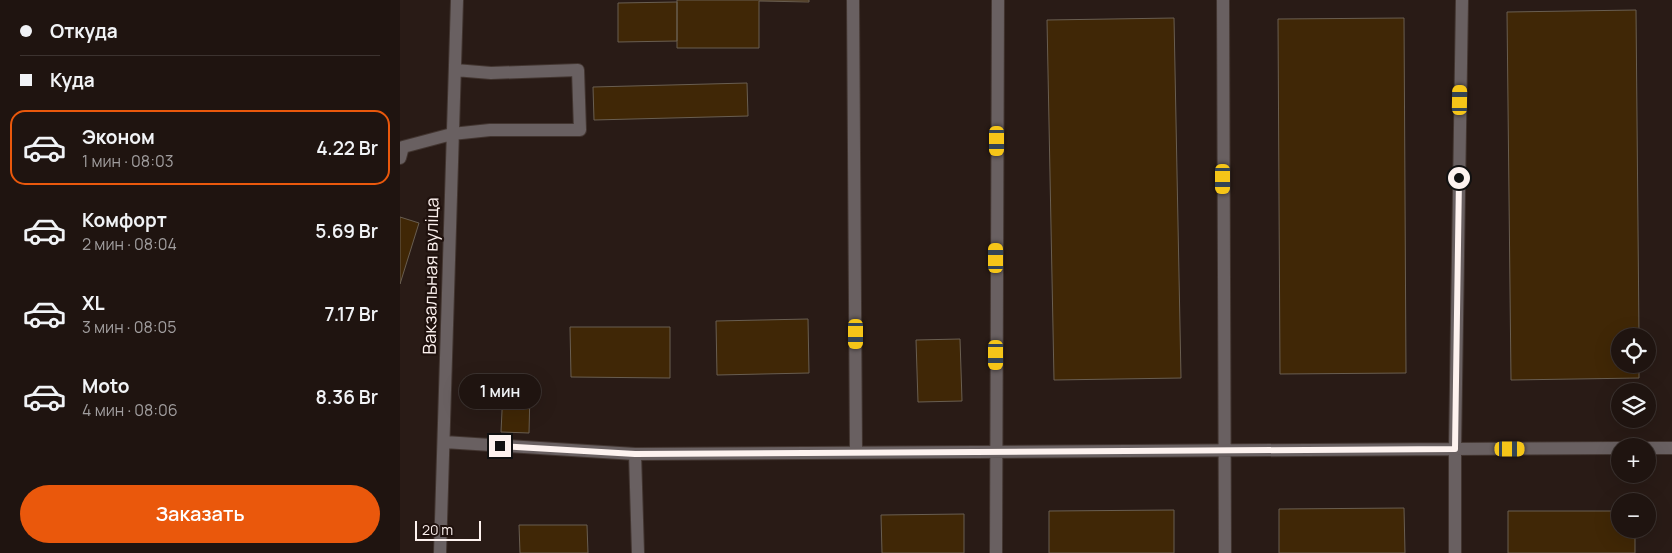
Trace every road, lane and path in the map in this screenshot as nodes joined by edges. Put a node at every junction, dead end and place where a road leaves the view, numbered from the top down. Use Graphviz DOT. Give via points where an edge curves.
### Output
graph roads {
  1 [pos="457,0"];
  2 [pos="853,0"];
  3 [pos="998,0"];
  4 [pos="1223,0"];
  5 [pos="1462,0"];
  6 [pos="455,70"];
  7 [pos="452,134"];
  8 [pos="401,151"];
  9 [pos="444,442"];
  10 [pos="1611,448"];
  11 [pos="1656,448"];
  12 [pos="1672,448"];
  13 [pos="1455,449"];
  14 [pos="1224,450"];
  15 [pos="856,452"];
  16 [pos="995,452"];
  17 [pos="635,454"];
  18 [pos="440,553"];
  19 [pos="638,553"];
  20 [pos="996,553"];
  21 [pos="1225,553"];
  22 [pos="1455,553"];
  1 -- 6 [label="street, Вакзальная вуліца"];
  2 -- 15 [label="street"];
  3 -- 16 [label="street"];
  4 -- 14 [label="street"];
  5 -- 13 [label="street"];
  6 -- 7 [label="street, Вакзальная вуліца"];
  6 -- 7 [label="street" via="491,73 578,70 580,130 490,130"];
  7 -- 8 [label="street"];
  7 -- 9 [label="street, Вакзальная вуліца"];
  9 -- 17 [label="street"];
  9 -- 18 [label="street, Вакзальная вуліца"];
  10 -- 13 [label="street"];
  11 -- 12 [label="street"];
  13 -- 14 [label="street"];
  13 -- 22 [label="street"];
  14 -- 16 [label="street"];
  14 -- 21 [label="street"];
  15 -- 16 [label="street"];
  15 -- 17 [label="street"];
  16 -- 20 [label="street"];
  17 -- 19 [label="street"];
}
